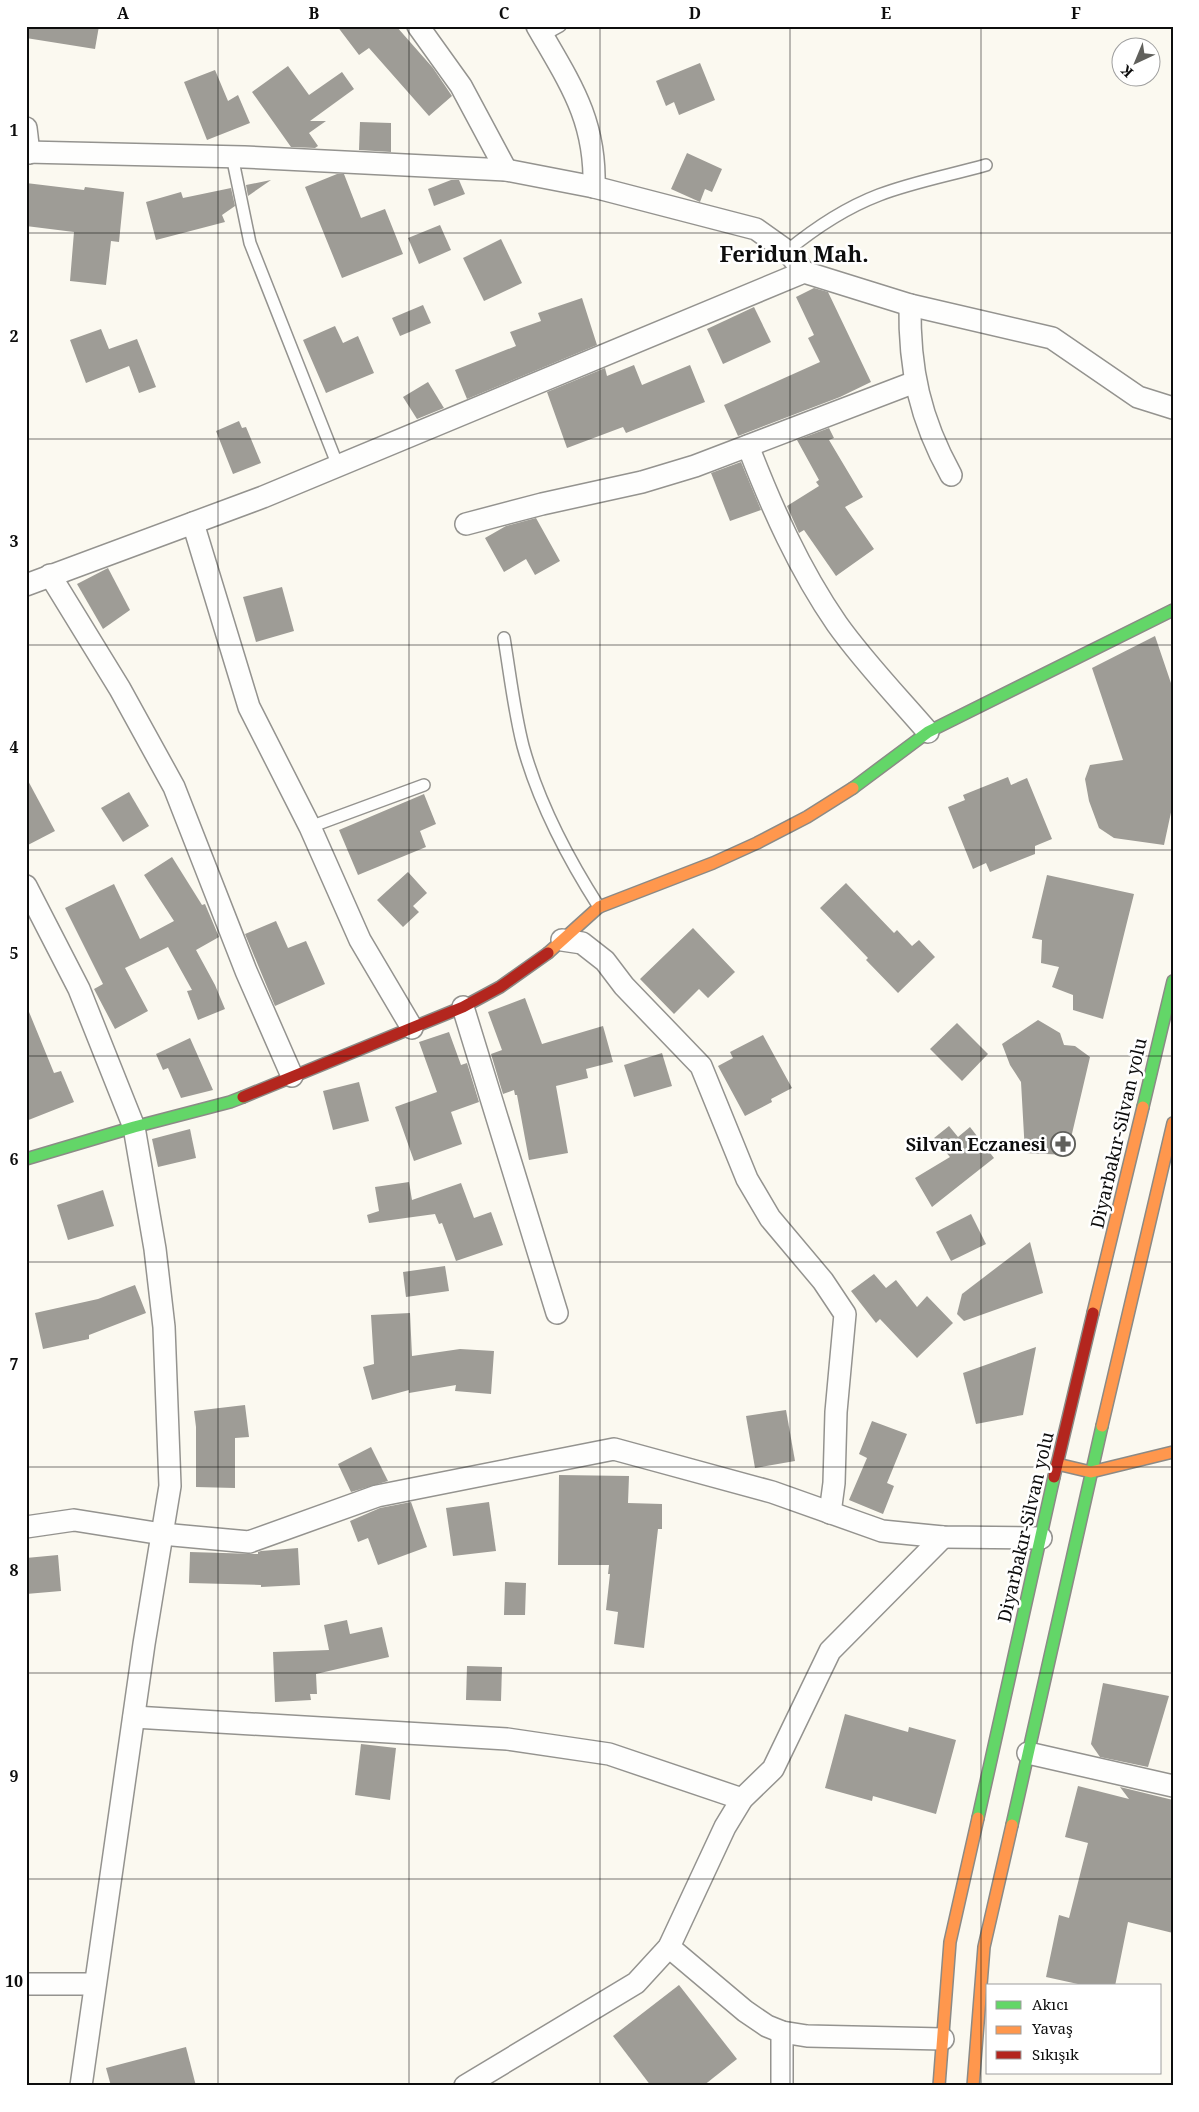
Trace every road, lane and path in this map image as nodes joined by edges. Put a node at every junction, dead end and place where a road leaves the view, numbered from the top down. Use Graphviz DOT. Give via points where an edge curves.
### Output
graph roads {
  1 [pos="418,26"];
  2 [pos="546,30"];
  3 [pos="26,128"];
  4 [pos="28,152"];
  5 [pos="232,156"];
  6 [pos="986,165"];
  7 [pos="506,170"];
  8 [pos="594,187"];
  9 [pos="788,250"];
  10 [pos="804,272"];
  11 [pos="910,305"];
  12 [pos="915,382"];
  13 [pos="1173,408"];
  14 [pos="748,446"];
  15 [pos="338,466"];
  16 [pos="951,476"];
  17 [pos="193,523"];
  18 [pos="466,524"];
  19 [pos="50,575"];
  20 [pos="26,584"];
  21 [pos="1173,610"];
  22 [pos="504,638"];
  23 [pos="928,732"];
  24 [pos="424,785"];
  25 [pos="310,827"];
  26 [pos="26,886"];
  27 [pos="599,908"];
  28 [pos="562,940"];
  29 [pos="1173,981"];
  30 [pos="463,1007"];
  31 [pos="412,1028"];
  32 [pos="292,1076"];
  33 [pos="1173,1122"];
  34 [pos="134,1127"];
  35 [pos="26,1159"];
  36 [pos="557,1313"];
  37 [pos="1173,1452"];
  38 [pos="1057,1464"];
  39 [pos="1091,1472"];
  40 [pos="830,1512"];
  41 [pos="26,1527"];
  42 [pos="162,1534"];
  43 [pos="943,1537"];
  44 [pos="1041,1538"];
  45 [pos="134,1717"];
  46 [pos="1028,1753"];
  47 [pos="1173,1786"];
  48 [pos="742,1798"];
  49 [pos="669,1947"];
  50 [pos="26,1984"];
  51 [pos="95,1984"];
  52 [pos="782,2032"];
  53 [pos="942,2039"];
  54 [pos="81,2086"];
  55 [pos="466,2086"];
  56 [pos="782,2086"];
  57 [pos="939,2086"];
  58 [pos="973,2086"];
  1 -- 7 [label="street" via="461,86"];
  2 -- 8 [label="street" via="584,114 594,154"];
  3 -- 4 [label="street"];
  4 -- 5 [label="street"];
  5 -- 7 [label="street"];
  5 -- 15 [label="lane" via="250,243"];
  6 -- 9 [label="lane" via="880,195 839,214"];
  7 -- 8 [label="street"];
  8 -- 9 [label="street" via="756,228"];
  9 -- 10 [label="street"];
  10 -- 11 [label="street"];
  10 -- 15 [label="street"];
  11 -- 12 [label="street"];
  11 -- 13 [label="street" via="1052,338 1138,397"];
  12 -- 14 [label="street"];
  12 -- 16 [label="street" via="929,430"];
  14 -- 18 [label="street" via="642,482"];
  14 -- 23 [label="street" via="782,530 818,593 860,654"];
  15 -- 17 [label="street"];
  17 -- 19 [label="street"];
  17 -- 25 [label="street" via="250,707"];
  19 -- 20 [label="street"];
  19 -- 32 [label="street" via="120,689 174,788"];
  21 -- 23 [label="main road"];
  22 -- 27 [label="lane" via="523,746 536,783 568,856"];
  23 -- 27 [label="main road" via="863,782 757,844"];
  24 -- 25 [label="lane"];
  25 -- 31 [label="street" via="360,940"];
  26 -- 34 [label="street" via="79,989"];
  27 -- 28 [label="main road"];
  28 -- 30 [label="main road" via="507,981"];
  28 -- 40 [label="street" via="582,943 605,961 624,986 701,1066 752,1186 770,1218 824,1281 845,1314"];
  29 -- 38 [label="main road, Diyarbakır-Silvan yolu"];
  30 -- 31 [label="main road"];
  30 -- 36 [label="street"];
  31 -- 32 [label="main road"];
  32 -- 34 [label="main road" via="230,1102"];
  33 -- 39 [label="main road"];
  34 -- 35 [label="main road"];
  34 -- 42 [label="street" via="155,1249 164,1327 170,1486"];
  37 -- 39 [label="main road"];
  38 -- 39 [label="main road"];
  38 -- 44 [label="main road, Diyarbakır-Silvan yolu"];
  39 -- 46 [label="main road"];
  40 -- 42 [label="street" via="772,1492 614,1449 377,1496 249,1542"];
  40 -- 43 [label="street" via="882,1531"];
  41 -- 42 [label="street" via="74,1520"];
  42 -- 45 [label="street"];
  43 -- 44 [label="street"];
  43 -- 48 [label="street" via="830,1651 773,1769"];
  44 -- 53 [label="main road, Diyarbakır-Silvan yolu" via="950,1942"];
  45 -- 48 [label="street" via="508,1739 610,1754"];
  45 -- 51 [label="street"];
  46 -- 47 [label="street"];
  46 -- 58 [label="main road" via="984,1947"];
  48 -- 49 [label="street" via="725,1827"];
  49 -- 52 [label="street" via="745,2012"];
  49 -- 55 [label="street" via="636,1983"];
  50 -- 51 [label="street"];
  51 -- 54 [label="street"];
  52 -- 53 [label="street" via="807,2036"];
  52 -- 56 [label="street"];
  53 -- 57 [label="main road, Diyarbakır-Silvan yolu"];
}
